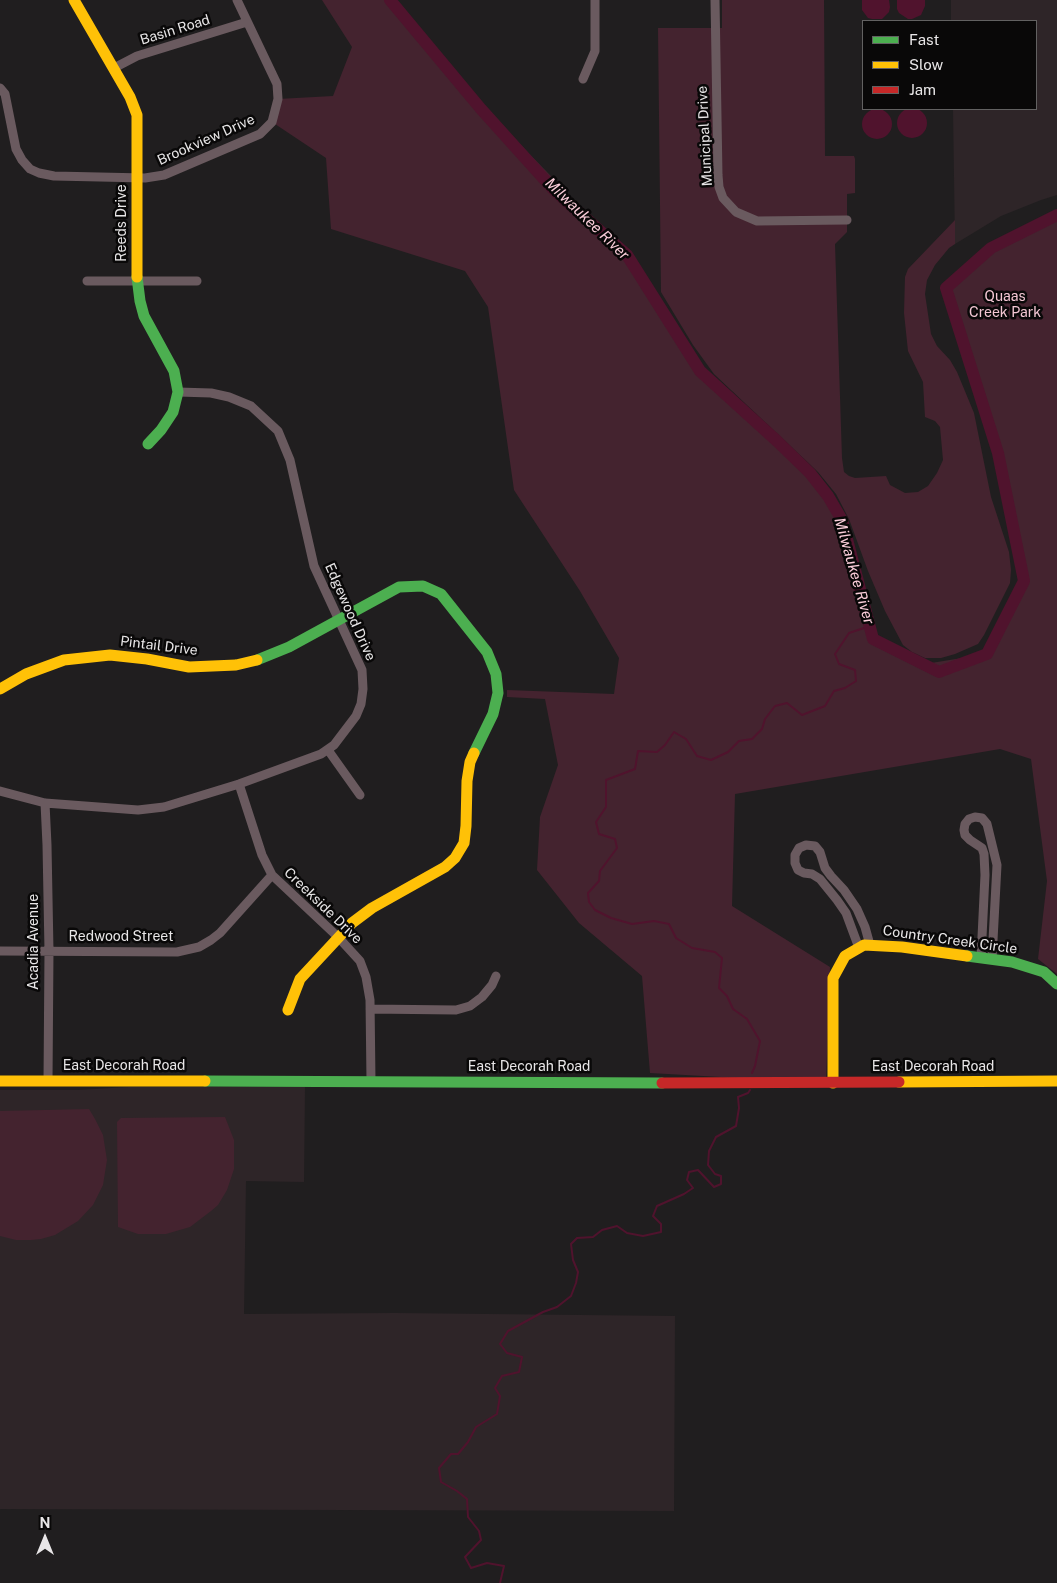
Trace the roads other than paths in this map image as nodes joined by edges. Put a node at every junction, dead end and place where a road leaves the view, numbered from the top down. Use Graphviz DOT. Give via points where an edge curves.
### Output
graph roads {
  1 [pos="74,0"];
  2 [pos="236,0"];
  3 [pos="595,0"];
  4 [pos="715,0"];
  5 [pos="247,22"];
  6 [pos="114,68"];
  7 [pos="583,79"];
  8 [pos="0,88"];
  9 [pos="137,178"];
  10 [pos="847,220"];
  11 [pos="87,281"];
  12 [pos="137,281"];
  13 [pos="197,281"];
  14 [pos="178,392"];
  15 [pos="148,444"];
  16 [pos="340,620"];
  17 [pos="0,690"];
  18 [pos="328,750"];
  19 [pos="239,784"];
  20 [pos="0,791"];
  21 [pos="360,795"];
  22 [pos="45,803"];
  23 [pos="272,875"];
  24 [pos="338,938"];
  25 [pos="865,947"];
  26 [pos="0,951"];
  27 [pos="49,951"];
  28 [pos="986,958"];
  29 [pos="496,976"];
  30 [pos="1057,984"];
  31 [pos="370,1009"];
  32 [pos="288,1010"];
  33 [pos="0,1081"];
  34 [pos="48,1081"];
  35 [pos="371,1081"];
  36 [pos="1057,1081"];
  37 [pos="833,1083"];
  1 -- 6 [label="street, Reeds Drive"];
  2 -- 5 [label="street, Brookview Drive"];
  3 -- 7 [label="street" via="595,51"];
  4 -- 10 [label="street, Municipal Drive" via="718,175 724,198 736,212 757,221"];
  5 -- 6 [label="street, Basin Road" via="137,56"];
  5 -- 9 [label="street, Brookview Drive" via="277,84 278,98 272,122 260,134 164,175"];
  6 -- 9 [label="street, Reeds Drive" via="137,115"];
  8 -- 9 [label="street, Brookview Drive" via="5,94 16,149 30,168 54,176"];
  9 -- 12 [label="street, Reeds Drive"];
  11 -- 12 [label="street"];
  12 -- 13 [label="street"];
  12 -- 14 [label="street, Reeds Drive" via="144,316 174,371"];
  14 -- 15 [label="street" via="173,412"];
  14 -- 16 [label="street, Edgewood Drive" via="229,397 251,406 278,431 290,460 314,566"];
  16 -- 17 [label="street, Pintail Drive" via="264,658 236,665 190,666 110,655 64,660 26,674"];
  16 -- 18 [label="street, Edgewood Drive" via="362,670 363,689 356,716"];
  16 -- 24 [label="street, Pintail Drive" via="399,587 422,586 441,594 487,652 496,674 498,693 493,714 470,762 464,843 455,858 445,867 372,908"];
  18 -- 19 [label="street, Edgewood Drive"];
  18 -- 21 [label="street"];
  19 -- 22 [label="street, Edgewood Drive" via="164,807 138,810"];
  19 -- 23 [label="street, Creekside Drive"];
  20 -- 22 [label="street, Edgewood Drive"];
  22 -- 27 [label="street, Acadia Avenue"];
  23 -- 24 [label="street, Creekside Drive"];
  23 -- 27 [label="street, Redwood Street" via="220,933 199,947 178,952"];
  24 -- 31 [label="street, Creekside Drive" via="360,962 366,977"];
  24 -- 32 [label="street" via="300,979"];
  25 -- 25 [label="street" via="865,927 857,909 825,868 820,852 815,846 799,848 795,855 798,870 820,879 846,913"];
  25 -- 28 [label="street, Country Creek Circle" via="902,947"];
  25 -- 37 [label="street" via="845,956 834,978"];
  26 -- 27 [label="street, Redwood Street"];
  27 -- 34 [label="street, Acadia Avenue"];
  28 -- 28 [label="street" via="997,865 987,824 982,818 975,817 969,819 964,830 984,854"];
  28 -- 30 [label="street, Country Creek Circle" via="1044,972"];
  29 -- 31 [label="street" via="482,996 470,1006 456,1010"];
  31 -- 35 [label="street, Creekside Drive"];
  33 -- 34 [label="street, East Decorah Road"];
  34 -- 35 [label="street, East Decorah Road"];
  35 -- 37 [label="street, East Decorah Road"];
  36 -- 37 [label="street, East Decorah Road"];
}
